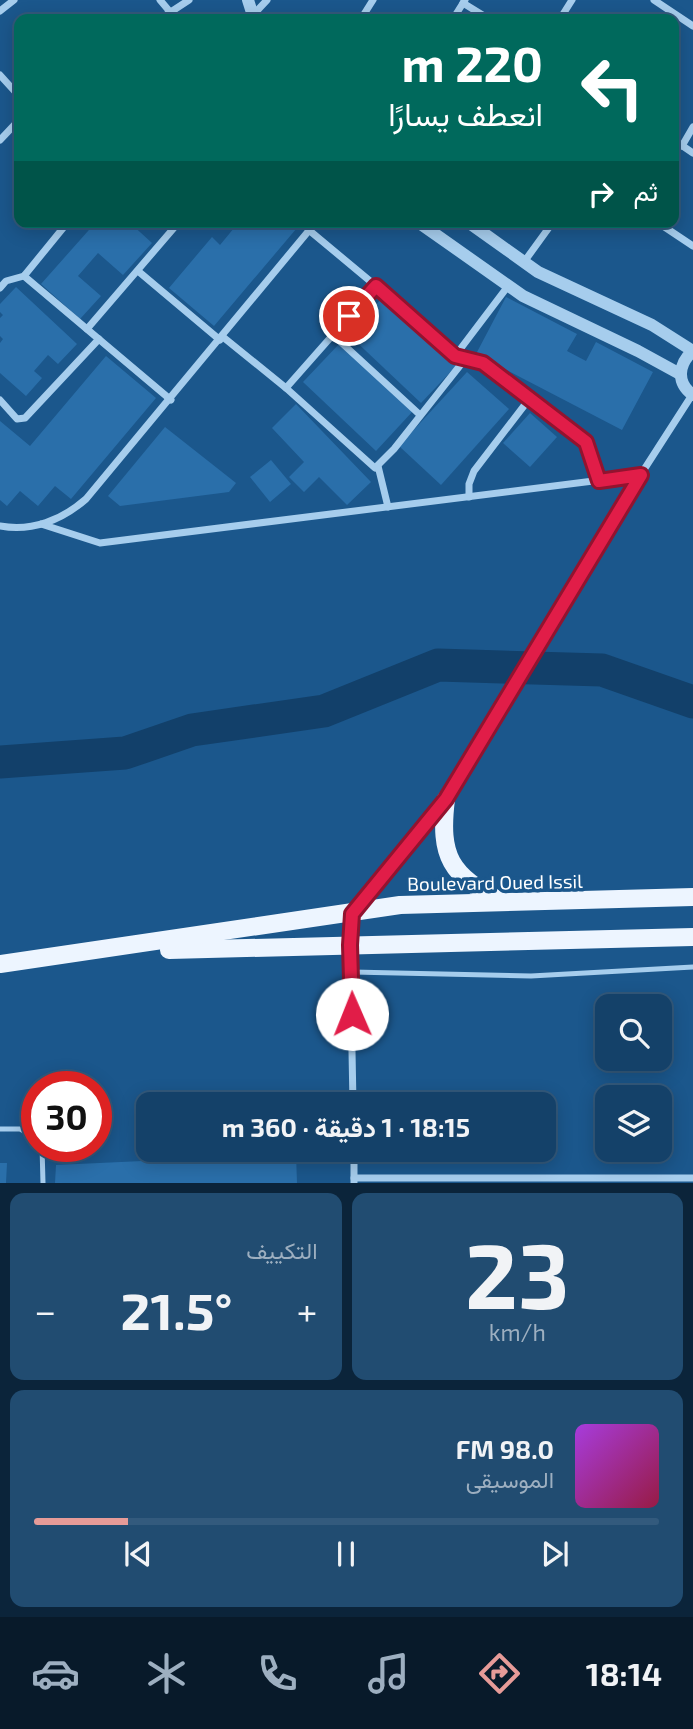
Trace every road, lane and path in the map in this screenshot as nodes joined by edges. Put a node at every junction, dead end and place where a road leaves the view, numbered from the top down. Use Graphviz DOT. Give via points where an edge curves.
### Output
graph roads {
  1 [pos="14,0"];
  2 [pos="160,0"];
  3 [pos="189,0"];
  4 [pos="267,0"];
  5 [pos="653,0"];
  6 [pos="464,1"];
  7 [pos="0,11"];
  8 [pos="670,11"];
  9 [pos="171,14"];
  10 [pos="175,14"];
  11 [pos="255,14"];
  12 [pos="482,14"];
  13 [pos="668,14"];
  14 [pos="675,14"];
  15 [pos="0,75"];
  16 [pos="14,90"];
  17 [pos="14,125"];
  18 [pos="693,127"];
  19 [pos="0,140"];
  20 [pos="679,144"];
  21 [pos="682,146"];
  22 [pos="693,153"];
  23 [pos="63,228"];
  24 [pos="174,228"];
  25 [pos="312,228"];
  26 [pos="426,228"];
  27 [pos="476,228"];
  28 [pos="549,228"];
  29 [pos="666,228"];
  30 [pos="310,231"];
  31 [pos="693,246"];
  32 [pos="524,262"];
  33 [pos="138,271"];
  34 [pos="24,276"];
  35 [pos="3,279"];
  36 [pos="376,286"];
  37 [pos="508,286"];
  38 [pos="0,288"];
  39 [pos="87,329"];
  40 [pos="332,334"];
  41 [pos="99,339"];
  42 [pos="221,339"];
  43 [pos="693,351"];
  44 [pos="455,356"];
  45 [pos="466,358"];
  46 [pos="680,374"];
  47 [pos="286,388"];
  48 [pos="693,395"];
  49 [pos="530,398"];
  50 [pos="0,400"];
  51 [pos="171,400"];
  52 [pos="419,414"];
  53 [pos="378,467"];
  54 [pos="641,475"];
  55 [pos="599,481"];
  56 [pos="469,497"];
  57 [pos="388,507"];
  58 [pos="41,524"];
  59 [pos="0,526"];
  60 [pos="446,799"];
  61 [pos="693,897"];
  62 [pos="505,903"];
  63 [pos="352,914"];
  64 [pos="693,937"];
  65 [pos="350,945"];
  66 [pos="92,952"];
  67 [pos="0,964"];
  68 [pos="693,967"];
  69 [pos="352,972"];
  70 [pos="353,1092"];
  71 [pos="0,1129"];
  72 [pos="21,1130"];
  73 [pos="42,1162"];
  74 [pos="354,1162"];
  75 [pos="693,1178"];
  76 [pos="354,1181"];
  77 [pos="565,1181"];
  78 [pos="43,1183"];
  1 -- 7 [label="street"];
  2 -- 9 [label="street"];
  3 -- 10 [label="street"];
  4 -- 11 [label="street"];
  5 -- 8 [label="street"];
  6 -- 12 [label="street"];
  8 -- 13 [label="street"];
  8 -- 14 [label="street"];
  15 -- 16 [label="street"];
  17 -- 19 [label="street"];
  18 -- 21 [label="street"];
  20 -- 21 [label="street"];
  21 -- 22 [label="street"];
  23 -- 34 [label="street"];
  24 -- 33 [label="street"];
  25 -- 30 [label="street"];
  26 -- 37 [label="street"];
  27 -- 32 [label="street"];
  28 -- 32 [label="street"];
  29 -- 31 [label="street"];
  30 -- 36 [label="street"];
  30 -- 42 [label="street"];
  32 -- 43 [label="street" via="652,325"];
  33 -- 39 [label="street"];
  33 -- 42 [label="street"];
  34 -- 35 [label="street"];
  34 -- 39 [label="street"];
  35 -- 38 [label="street"];
  36 -- 40 [label="street"];
  36 -- 44 [label="street"];
  37 -- 44 [label="street"];
  37 -- 46 [label="street"];
  39 -- 41 [label="street"];
  40 -- 47 [label="street"];
  40 -- 52 [label="street"];
  41 -- 50 [label="street" via="25,418 17,419"];
  41 -- 51 [label="street"];
  42 -- 47 [label="street"];
  42 -- 51 [label="street"];
  43 -- 46 [label="street"];
  44 -- 45 [label="street"];
  45 -- 49 [label="street" via="483,363"];
  45 -- 52 [label="street"];
  46 -- 48 [label="street"];
  47 -- 53 [label="street" via="370,466"];
  48 -- 54 [label="street"];
  49 -- 55 [label="street" via="586,442"];
  49 -- 56 [label="street" via="474,471"];
  51 -- 58 [label="street" via="86,499"];
  52 -- 53 [label="street"];
  53 -- 57 [label="street"];
  54 -- 55 [label="street"];
  54 -- 60 [label="street"];
  55 -- 56 [label="street"];
  56 -- 57 [label="street"];
  57 -- 58 [label="street" via="100,542"];
  58 -- 59 [label="street" via="18,529"];
  60 -- 62 [label="main road" via="442,831 451,862 480,890"];
  60 -- 63 [label="street"];
  61 -- 62 [label="main road, Boulevard Oued Issil"];
  62 -- 63 [label="main road, Boulevard Oued Issil" via="400,905"];
  63 -- 65 [label="street"];
  63 -- 66 [label="main road, Boulevard Oued Issil"];
  64 -- 65 [label="main road, Boulevard Oued Issil"];
  65 -- 66 [label="main road, Boulevard Oued Issil"];
  65 -- 69 [label="street"];
  66 -- 67 [label="main road, Boulevard Oued Issil"];
  68 -- 69 [label="lane" via="531,976"];
  69 -- 70 [label="street"];
  71 -- 72 [label="lane"];
  73 -- 78 [label="lane"];
  74 -- 76 [label="street"];
  75 -- 77 [label="street"];
  76 -- 77 [label="street"];
}
